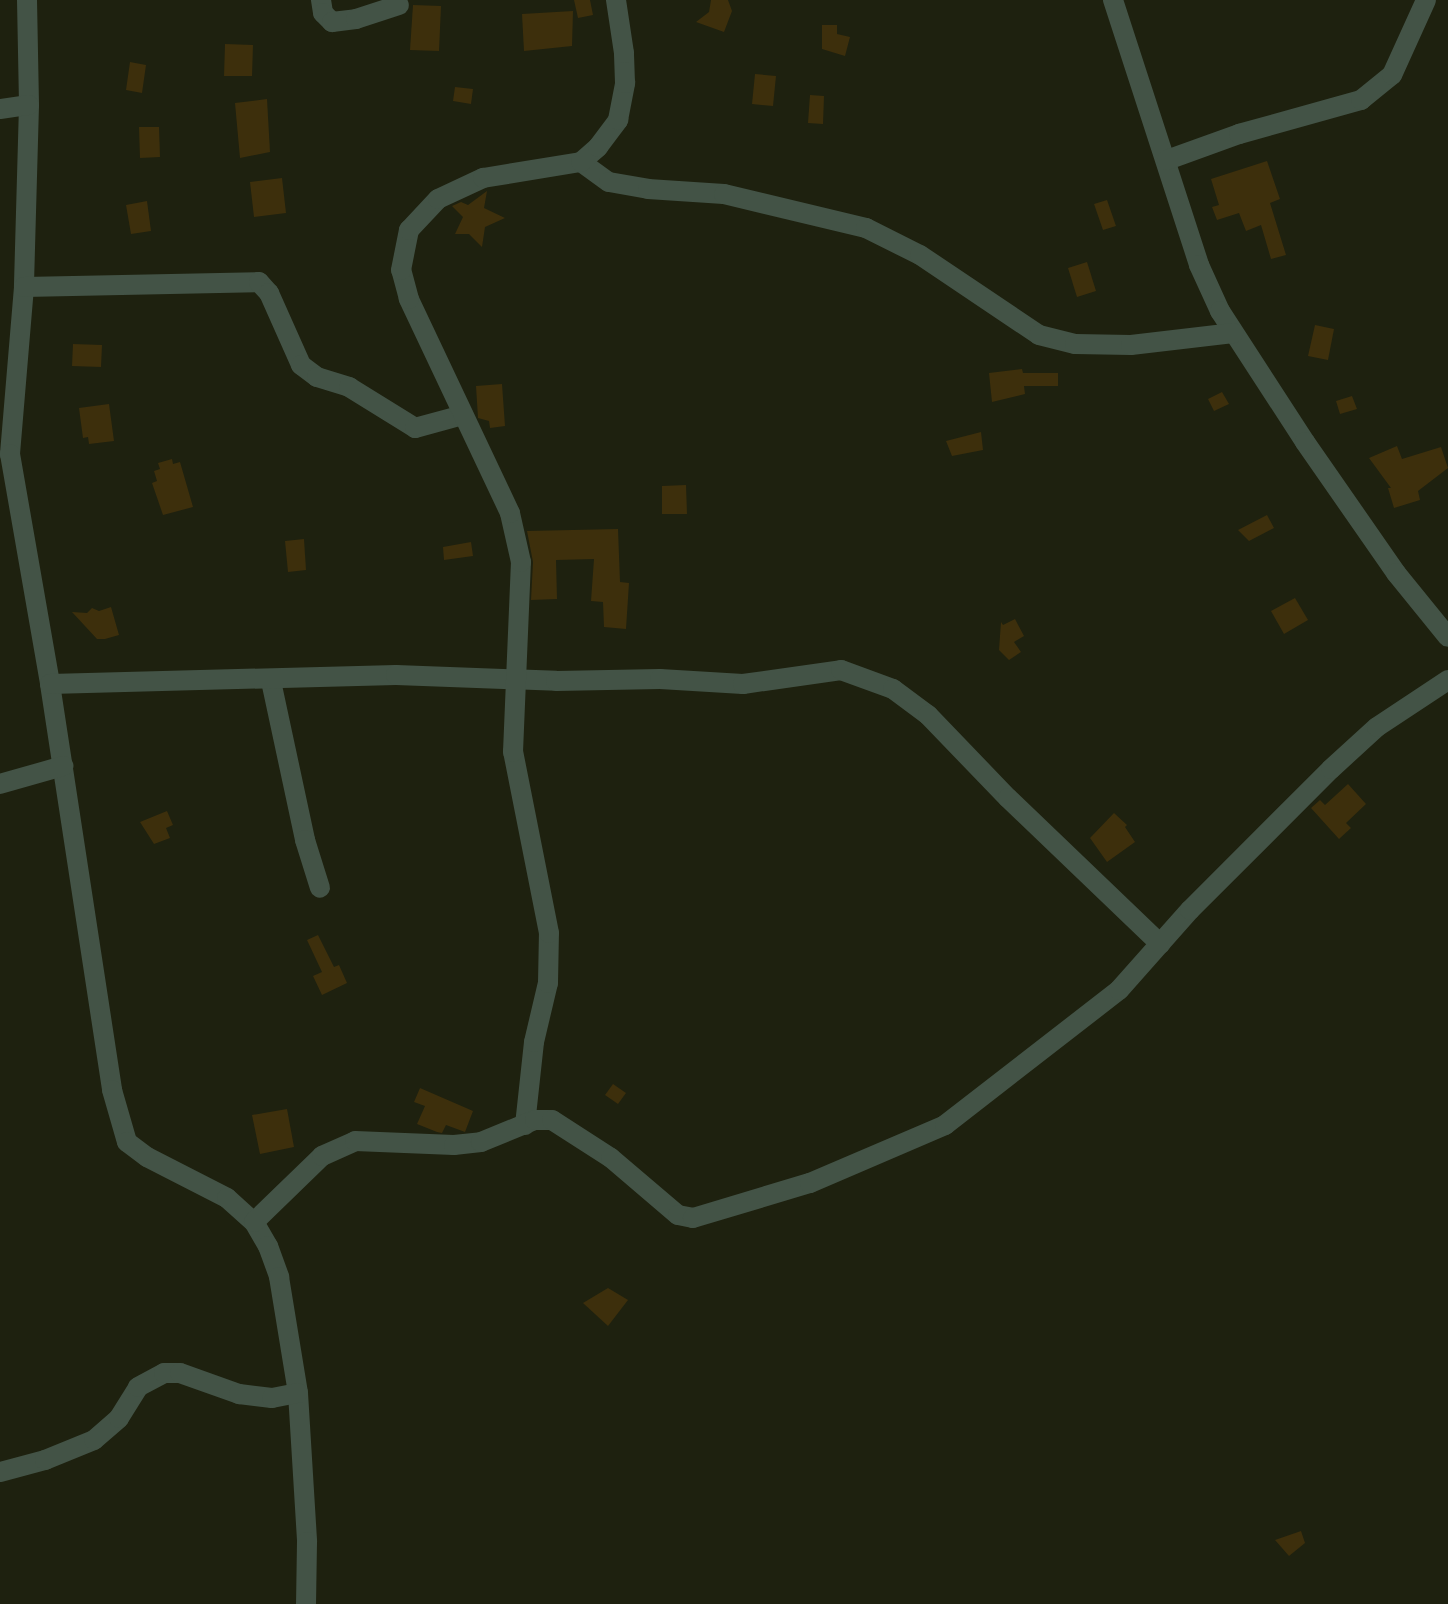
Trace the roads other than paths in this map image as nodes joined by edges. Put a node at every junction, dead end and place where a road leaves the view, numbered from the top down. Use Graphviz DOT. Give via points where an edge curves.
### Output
graph roads {
  1 [pos="27,0"];
  2 [pos="321,0"];
  3 [pos="616,0"];
  4 [pos="1113,0"];
  5 [pos="1426,0"];
  6 [pos="399,5"];
  7 [pos="29,105"];
  8 [pos="0,109"];
  9 [pos="1167,160"];
  10 [pos="581,162"];
  11 [pos="24,287"];
  12 [pos="1233,333"];
  13 [pos="463,415"];
  14 [pos="5,456"];
  15 [pos="1448,637"];
  16 [pos="514,680"];
  17 [pos="1448,680"];
  18 [pos="272,681"];
  19 [pos="50,684"];
  20 [pos="63,766"];
  21 [pos="0,784"];
  22 [pos="320,888"];
  23 [pos="1160,944"];
  24 [pos="525,1125"];
  25 [pos="254,1222"];
  26 [pos="298,1393"];
  27 [pos="0,1472"];
  28 [pos="306,1604"];
  1 -- 7 [label="street"];
  2 -- 6 [label="street" via="323,14 332,22"];
  3 -- 10 [label="street" via="624,53 618,120"];
  4 -- 9 [label="street"];
  5 -- 9 [label="street" via="1392,75 1360,100 1239,134"];
  7 -- 8 [label="street"];
  7 -- 11 [label="street"];
  9 -- 12 [label="street" via="1199,265"];
  10 -- 12 [label="street" via="609,182 724,194 866,228 920,255 1039,335 1075,344 1131,345"];
  10 -- 13 [label="street" via="483,178 438,199 409,230 402,270 409,299"];
  11 -- 13 [label="street" via="259,282 269,293 301,365 317,377 365,395 408,426 424,427"];
  11 -- 14 [label="street"];
  12 -- 15 [label="street" via="1396,573"];
  13 -- 16 [label="street" via="510,513 521,562"];
  14 -- 19 [label="street"];
  16 -- 18 [label="street" via="396,675"];
  16 -- 23 [label="street" via="660,679 743,684 841,670 893,689 928,715"];
  16 -- 24 [label="street" via="513,752 549,933 548,983 534,1042"];
  17 -- 23 [label="street" via="1377,727 1331,769"];
  18 -- 19 [label="street"];
  18 -- 22 [label="street" via="305,840"];
  19 -- 20 [label="street"];
  20 -- 21 [label="street"];
  20 -- 25 [label="street" via="119,1125 127,1142 147,1157 227,1198"];
  23 -- 24 [label="street" via="1119,990 1081,1023 945,1125 810,1183 717,1213 693,1218 678,1215 611,1158 552,1120"];
  24 -- 25 [label="street" via="481,1142 454,1145 375,1140 341,1145 322,1156"];
  25 -- 26 [label="street" via="279,1277"];
  26 -- 27 [label="street" via="272,1398 239,1394 180,1373 164,1372 138,1387 119,1419 94,1440 45,1460"];
  26 -- 28 [label="street" via="307,1542"];
}
